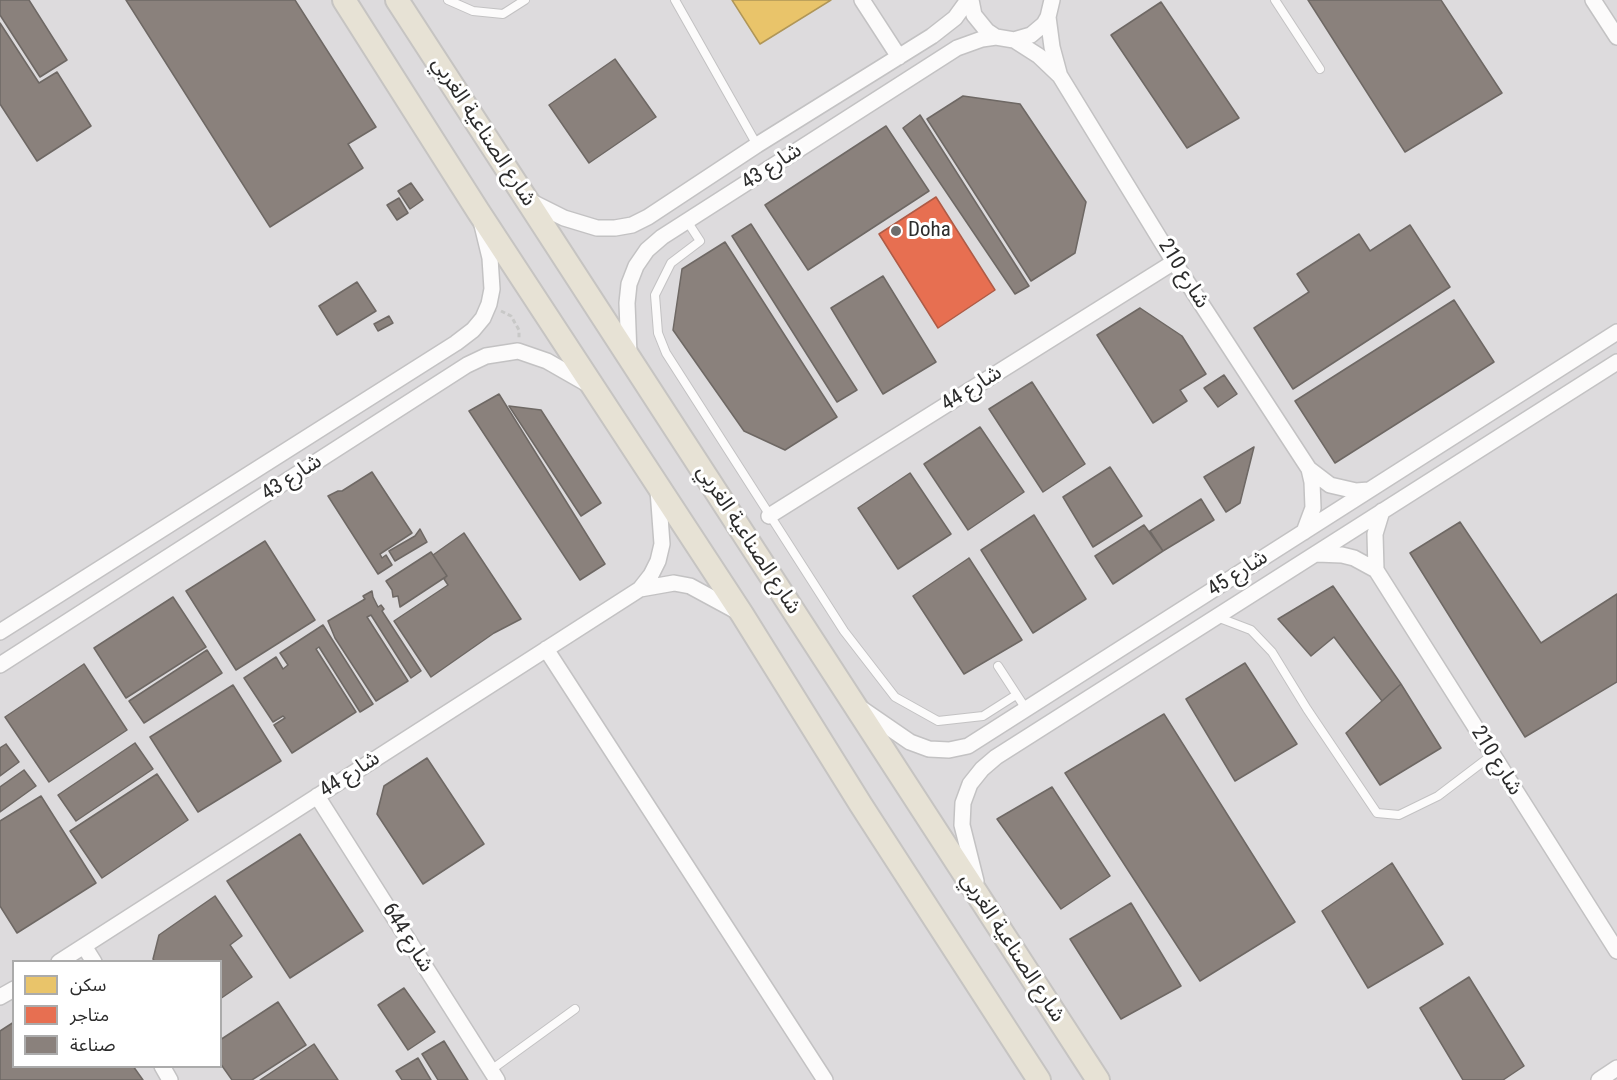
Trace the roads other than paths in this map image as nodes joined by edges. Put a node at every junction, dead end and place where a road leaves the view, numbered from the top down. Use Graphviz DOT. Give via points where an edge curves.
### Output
graph roads {
  1 [pos="344,0"];
  2 [pos="397,0"];
  3 [pos="448,0"];
  4 [pos="525,0"];
  5 [pos="675,0"];
  6 [pos="861,0"];
  7 [pos="970,0"];
  8 [pos="1052,0"];
  9 [pos="1275,0"];
  10 [pos="1593,0"];
  11 [pos="1048,17"];
  12 [pos="996,37"];
  13 [pos="1617,37"];
  14 [pos="1014,40"];
  15 [pos="899,57"];
  16 [pos="1320,69"];
  17 [pos="1060,76"];
  18 [pos="757,145"];
  19 [pos="526,199"];
  20 [pos="478,211"];
  21 [pos="687,221"];
  22 [pos="1174,262"];
  23 [pos="1617,332"];
  24 [pos="629,355"];
  25 [pos="1617,362"];
  26 [pos="594,388"];
  27 [pos="1309,469"];
  28 [pos="657,484"];
  29 [pos="1369,490"];
  30 [pos="1382,511"];
  31 [pos="769,516"];
  32 [pos="1304,532"];
  33 [pos="1317,554"];
  34 [pos="1376,570"];
  35 [pos="640,589"];
  36 [pos="742,614"];
  37 [pos="1217,617"];
  38 [pos="0,632"];
  39 [pos="546,649"];
  40 [pos="0,665"];
  41 [pos="998,666"];
  42 [pos="1016,695"];
  43 [pos="852,701"];
  44 [pos="1026,709"];
  45 [pos="1492,755"];
  46 [pos="317,796"];
  47 [pos="981,901"];
  48 [pos="84,946"];
  49 [pos="1617,951"];
  50 [pos="62,960"];
  51 [pos="93,960"];
  52 [pos="574,1009"];
  53 [pos="494,1075"];
  54 [pos="825,1080"];
  55 [pos="1039,1080"];
  56 [pos="1098,1080"];
  1 -- 20 [label="main road"];
  2 -- 19 [label="main road, شارع الصناعية الغربي"];
  3 -- 4 [label="lane" via="473,11 503,14"];
  5 -- 18 [label="lane"];
  6 -- 15 [label="street"];
  7 -- 12 [label="street" via="980,24"];
  7 -- 15 [label="street, شارع 43" via="944,27"];
  8 -- 11 [label="street"];
  9 -- 16 [label="lane"];
  10 -- 13 [label="street"];
  11 -- 14 [label="street" via="1030,35"];
  11 -- 17 [label="street, شارع 210"];
  12 -- 14 [label="street"];
  12 -- 21 [label="street, شارع 43" via="957,48"];
  14 -- 17 [label="street, شارع 210"];
  15 -- 18 [label="street, شارع 43"];
  17 -- 22 [label="street, شارع 210"];
  18 -- 19 [label="street, شارع 43" via="632,225 597,228 580,224"];
  19 -- 24 [label="main road, شارع الصناعية الغربي"];
  20 -- 26 [label="main road"];
  20 -- 38 [label="street, شارع 43" via="492,289 483,318 473,330"];
  21 -- 24 [label="street, شارع 43" via="646,250 636,266 627,303"];
  21 -- 31 [label="lane" via="700,241 671,263 655,295 658,333 666,353"];
  22 -- 27 [label="street, شارع 210"];
  22 -- 31 [label="street, شارع 44"];
  23 -- 29 [label="street, شارع 45"];
  24 -- 43 [label="main road, شارع الصناعية الغربي"];
  25 -- 30 [label="street, شارع 45"];
  26 -- 28 [label="main road"];
  26 -- 40 [label="street, شارع 43" via="547,361 518,351 486,356"];
  27 -- 29 [label="street, شارع 210" via="1330,485"];
  27 -- 32 [label="street, شارع 210" via="1312,507"];
  28 -- 35 [label="street, شارع 44" via="662,544 658,561"];
  28 -- 36 [label="main road"];
  29 -- 32 [label="street, شارع 45"];
  30 -- 33 [label="street, شارع 45"];
  30 -- 34 [label="street, شارع 210" via="1374,546"];
  31 -- 42 [label="lane" via="844,631 894,697 938,721 983,716"];
  32 -- 44 [label="street, شارع 45"];
  33 -- 34 [label="street" via="1354,558"];
  33 -- 37 [label="street, شارع 45"];
  34 -- 45 [label="street, شارع 210"];
  35 -- 36 [label="street, شارع 44" via="674,583 690,586"];
  35 -- 39 [label="street, شارع 44"];
  36 -- 55 [label="main road"];
  37 -- 45 [label="lane" via="1251,630 1272,652 1377,813 1399,815 1438,796"];
  37 -- 47 [label="street, شارع 45" via="982,769 963,802 962,825"];
  39 -- 46 [label="street, شارع 44"];
  39 -- 54 [label="street"];
  41 -- 42 [label="lane"];
  42 -- 44 [label="lane"];
  43 -- 44 [label="street, شارع 45" via="909,742 949,750 968,746"];
  43 -- 47 [label="main road, شارع الصناعية الغربي"];
  45 -- 49 [label="street, شارع 210"];
  46 -- 48 [label="street, شارع 44"];
  46 -- 53 [label="street, شارع 644"];
  47 -- 56 [label="main road, شارع الصناعية الغربي"];
  48 -- 50 [label="street, شارع 44"];
  48 -- 51 [label="street"];
  52 -- 53 [label="lane"];
}
